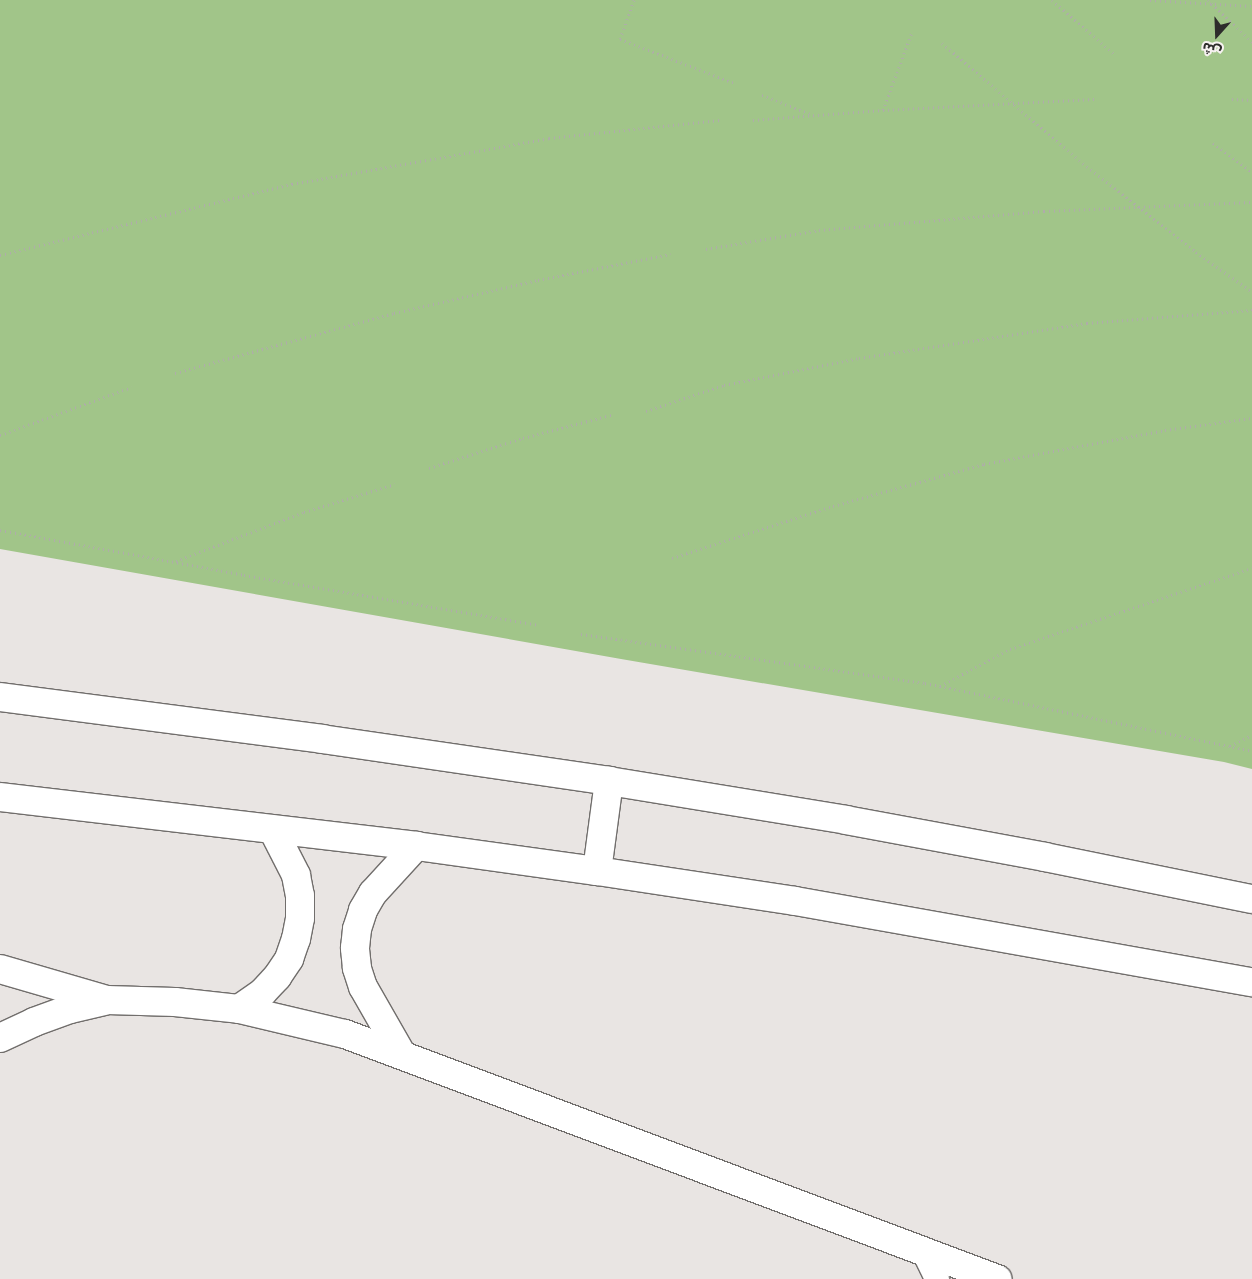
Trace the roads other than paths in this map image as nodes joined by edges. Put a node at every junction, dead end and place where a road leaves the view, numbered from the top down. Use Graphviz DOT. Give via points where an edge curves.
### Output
graph roads {
  1 [pos="0,697"];
  2 [pos="609,781"];
  3 [pos="0,798"];
  4 [pos="273,830"];
  5 [pos="416,846"];
  6 [pos="597,871"];
  7 [pos="1252,899"];
  8 [pos="0,969"];
  9 [pos="1252,982"];
  10 [pos="107,1000"];
  11 [pos="239,1009"];
  12 [pos="0,1038"];
  13 [pos="402,1055"];
  14 [pos="924,1252"];
  15 [pos="937,1279"];
  16 [pos="997,1279"];
  1 -- 2 [label="main road"];
  2 -- 6 [label="main road"];
  2 -- 7 [label="main road" via="912,832"];
  3 -- 4 [label="main road"];
  4 -- 5 [label="main road"];
  4 -- 11 [label="main road" via="296,875 300,918 289,959 277,977"];
  5 -- 6 [label="main road"];
  5 -- 13 [label="main road" via="373,893 363,910 355,948 362,987"];
  6 -- 9 [label="main road" via="795,901"];
  8 -- 10 [label="main road"];
  10 -- 11 [label="main road" via="175,1002"];
  10 -- 12 [label="main road" via="70,1009"];
  11 -- 13 [label="main road" via="327,1029"];
  13 -- 14 [label="main road"];
  14 -- 15 [label="street"];
  14 -- 16 [label="main road"];
}
